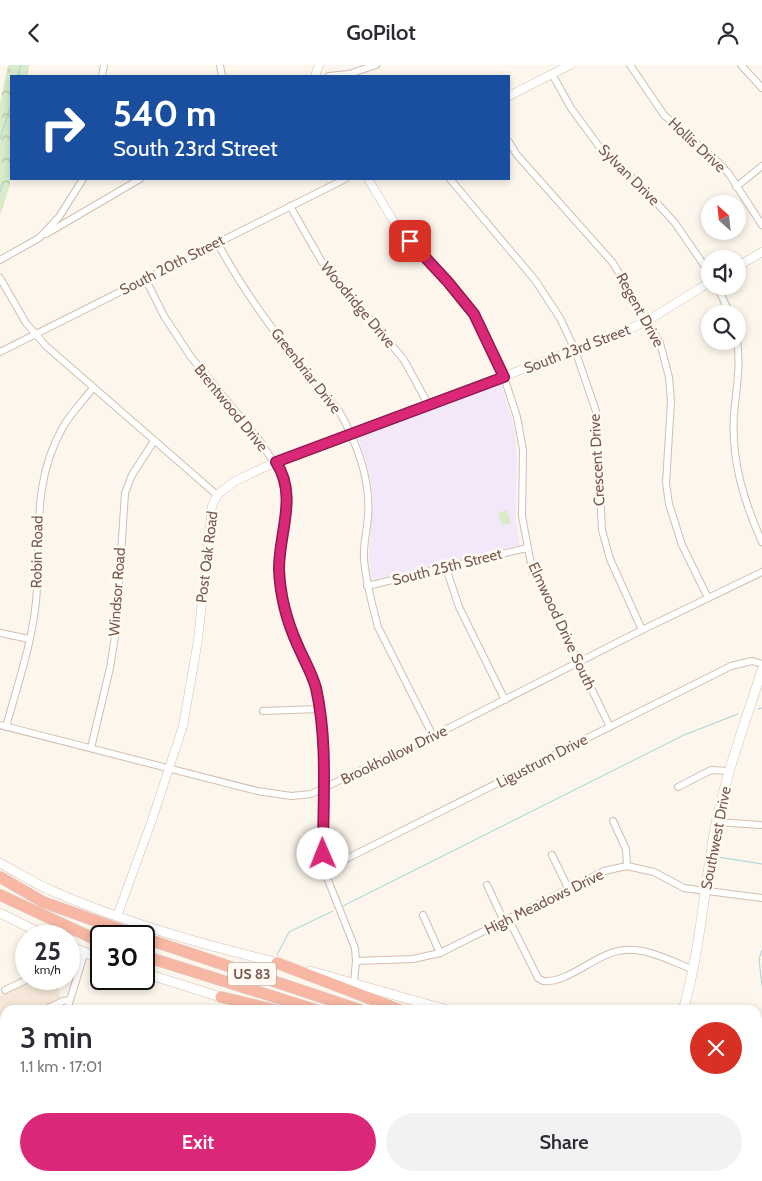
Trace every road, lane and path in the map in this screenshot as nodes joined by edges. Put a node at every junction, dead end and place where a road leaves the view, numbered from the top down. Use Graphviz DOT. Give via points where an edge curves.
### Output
graph roads {
  1 [pos="319,65"];
  2 [pos="376,65"];
  3 [pos="570,65"];
  4 [pos="630,65"];
  5 [pos="741,65"];
  6 [pos="552,74"];
  7 [pos="315,75"];
  8 [pos="338,75"];
  9 [pos="762,88"];
  10 [pos="510,95"];
  11 [pos="510,144"];
  12 [pos="762,166"];
  13 [pos="82,180"];
  14 [pos="138,180"];
  15 [pos="343,180"];
  16 [pos="369,180"];
  17 [pos="451,180"];
  18 [pos="736,187"];
  19 [pos="290,206"];
  20 [pos="762,225"];
  21 [pos="39,238"];
  22 [pos="217,242"];
  23 [pos="762,252"];
  24 [pos="0,260"];
  25 [pos="701,261"];
  26 [pos="746,261"];
  27 [pos="0,278"];
  28 [pos="145,278"];
  29 [pos="701,288"];
  30 [pos="647,321"];
  31 [pos="35,334"];
  32 [pos="575,350"];
  33 [pos="738,350"];
  34 [pos="0,351"];
  35 [pos="504,377"];
  36 [pos="93,388"];
  37 [pos="428,404"];
  38 [pos="350,434"];
  39 [pos="154,441"];
  40 [pos="276,462"];
  41 [pos="217,495"];
  42 [pos="762,542"];
  43 [pos="527,548"];
  44 [pos="446,568"];
  45 [pos="762,572"];
  46 [pos="367,587"];
  47 [pos="708,598"];
  48 [pos="642,630"];
  49 [pos="0,633"];
  50 [pos="29,639"];
  51 [pos="578,663"];
  52 [pos="762,663"];
  53 [pos="762,670"];
  54 [pos="505,700"];
  55 [pos="319,709"];
  56 [pos="263,711"];
  57 [pos="3,726"];
  58 [pos="610,727"];
  59 [pos="433,736"];
  60 [pos="91,748"];
  61 [pos="170,767"];
  62 [pos="730,771"];
  63 [pos="678,787"];
  64 [pos="323,790"];
  65 [pos="613,821"];
  66 [pos="717,822"];
  67 [pos="760,825"];
  68 [pos="552,855"];
  69 [pos="0,863"];
  70 [pos="628,866"];
  71 [pos="324,869"];
  72 [pos="0,877"];
  73 [pos="487,885"];
  74 [pos="568,888"];
  75 [pos="705,892"];
  76 [pos="0,895"];
  77 [pos="762,898"];
  78 [pos="0,913"];
  79 [pos="423,915"];
  80 [pos="117,916"];
  81 [pos="506,920"];
  82 [pos="24,925"];
  83 [pos="107,925"];
  84 [pos="90,938"];
  85 [pos="155,942"];
  86 [pos="80,953"];
  87 [pos="440,953"];
  88 [pos="84,956"];
  89 [pos="80,957"];
  90 [pos="90,957"];
  91 [pos="155,959"];
  92 [pos="356,961"];
  93 [pos="277,963"];
  94 [pos="694,970"];
  95 [pos="155,976"];
  96 [pos="354,982"];
  97 [pos="15,985"];
  98 [pos="3,991"];
  99 [pos="221,997"];
  100 [pos="70,1000"];
  101 [pos="55,1005"];
  102 [pos="68,1005"];
  103 [pos="245,1005"];
  104 [pos="255,1005"];
  105 [pos="300,1005"];
  106 [pos="345,1005"];
  107 [pos="387,1005"];
  108 [pos="430,1005"];
  109 [pos="684,1005"];
  1 -- 7 [label="street"];
  2 -- 8 [label="street"];
  3 -- 6 [label="street"];
  4 -- 18 [label="street, Hollis Drive" via="664,115 719,163"];
  5 -- 9 [label="street"];
  6 -- 10 [label="street"];
  6 -- 25 [label="street, Sylvan Drive" via="571,108 598,145 675,223"];
  11 -- 30 [label="street, Regent Drive" via="613,263"];
  12 -- 18 [label="street"];
  13 -- 21 [label="street" via="59,217"];
  14 -- 21 [label="street"];
  15 -- 19 [label="street, South 20th Street"];
  16 -- 35 [label="street, Elmwood Drive South" via="396,225 474,314"];
  17 -- 32 [label="street, Crescent Drive" via="535,280 560,317"];
  18 -- 20 [label="street, Hollis Drive"];
  19 -- 22 [label="street, South 20th Street"];
  19 -- 37 [label="street, Woodridge Drive" via="322,262 404,360"];
  21 -- 24 [label="street"];
  22 -- 28 [label="street, South 20th Street"];
  22 -- 38 [label="street, Greenbriar Drive" via="244,291 339,411"];
  23 -- 26 [label="street"];
  27 -- 31 [label="street, Post Oak Road"];
  28 -- 31 [label="street, South 20th Street"];
  28 -- 40 [label="street, Brentwood Drive" via="190,357"];
  29 -- 30 [label="street, South 23rd Street"];
  30 -- 32 [label="street, South 23rd Street"];
  30 -- 47 [label="street, Regent Drive" via="662,349 669,377 671,401 666,483 669,504 682,545"];
  31 -- 34 [label="street, South 20th Street"];
  31 -- 36 [label="street, Post Oak Road"];
  32 -- 35 [label="street, South 23rd Street"];
  32 -- 48 [label="street, Crescent Drive" via="596,411 602,530 610,559"];
  33 -- 42 [label="street" via="734,415 736,461 746,504"];
  35 -- 37 [label="street, South 23rd Street"];
  35 -- 43 [label="street, Elmwood Drive South" via="518,417 523,450 522,516"];
  36 -- 39 [label="street, Post Oak Road"];
  36 -- 50 [label="street, Robin Road" via="63,427 43,478 38,516 36,601"];
  37 -- 38 [label="street, South 23rd Street"];
  38 -- 40 [label="street, South 23rd Street"];
  38 -- 46 [label="street, Greenbriar Drive" via="364,470 368,492 364,558"];
  39 -- 41 [label="street, Post Oak Road"];
  39 -- 60 [label="street, Windsor Road" via="132,475 125,493 116,630"];
  40 -- 41 [label="street, South 23rd Street" via="235,481"];
  40 -- 55 [label="street, Brentwood Drive" via="287,489 279,569 281,592 291,629 316,687"];
  41 -- 61 [label="street, Post Oak Road" via="209,521 198,640 182,727"];
  43 -- 44 [label="street, South 25th Street"];
  43 -- 51 [label="street, Elmwood Drive South" via="538,582"];
  44 -- 46 [label="street, South 25th Street"];
  44 -- 54 [label="street" via="459,607"];
  45 -- 47 [label="street, Brookhollow Drive"];
  46 -- 59 [label="street, Greenbriar Drive" via="378,627"];
  47 -- 48 [label="street, Brookhollow Drive"];
  48 -- 51 [label="street, Brookhollow Drive"];
  49 -- 50 [label="street"];
  50 -- 57 [label="street, Robin Road"];
  51 -- 54 [label="street, Brookhollow Drive"];
  51 -- 58 [label="street, Elmwood Drive South"];
  52 -- 58 [label="street, Ligustrum Drive" via="752,661 731,666"];
  53 -- 62 [label="main road, Southwest Drive"];
  54 -- 59 [label="street, Brookhollow Drive"];
  55 -- 56 [label="street"];
  55 -- 64 [label="street, Brentwood Drive" via="323,733"];
  57 -- 60 [label="street, Brookhollow Drive"];
  58 -- 71 [label="street, Ligustrum Drive"];
  59 -- 64 [label="street, Brookhollow Drive"];
  60 -- 61 [label="street, Brookhollow Drive"];
  61 -- 64 [label="street, Brookhollow Drive" via="257,791 291,796"];
  61 -- 80 [label="street, Post Oak Road"];
  62 -- 63 [label="street" via="711,770"];
  62 -- 66 [label="main road, Southwest Drive"];
  64 -- 71 [label="street, Brentwood Drive"];
  65 -- 70 [label="street" via="626,849"];
  66 -- 67 [label="street"];
  66 -- 75 [label="main road, Southwest Drive"];
  68 -- 74 [label="street"];
  69 -- 80 [label="main road" via="48,889"];
  70 -- 74 [label="street, High Meadows Drive" via="604,871"];
  70 -- 75 [label="street, High Meadows Drive" via="654,872 684,888"];
  71 -- 92 [label="street, Brentwood Drive" via="352,938"];
  72 -- 83 [label="highway" via="43,902"];
  73 -- 81 [label="street"];
  74 -- 81 [label="street, High Meadows Drive"];
  75 -- 77 [label="street, High Meadows Drive"];
  75 -- 94 [label="main road, Southwest Drive"];
  76 -- 84 [label="highway"];
  78 -- 82 [label="main road"];
  79 -- 87 [label="street"];
  80 -- 93 [label="main road" via="200,944"];
  81 -- 87 [label="street, High Meadows Drive"];
  81 -- 94 [label="street" via="510,922 538,978 543,981 558,979 622,950 641,950"];
  85 -- 106 [label="highway, US 83"];
  86 -- 88 [label="main road"];
  87 -- 92 [label="street, High Meadows Drive" via="413,959"];
  88 -- 89 [label="street"];
  88 -- 90 [label="main road"];
  88 -- 100 [label="street"];
  91 -- 105 [label="highway, US 83"];
  92 -- 96 [label="street, Brentwood Drive"];
  93 -- 96 [label="main road"];
  93 -- 107 [label="highway"];
  94 -- 109 [label="main road, Southwest Drive"];
  95 -- 99 [label="main road"];
  96 -- 108 [label="main road"];
  97 -- 98 [label="street"];
  99 -- 103 [label="main road"];
  99 -- 104 [label="highway"];
  100 -- 101 [label="street"];
  100 -- 102 [label="street"];
}
